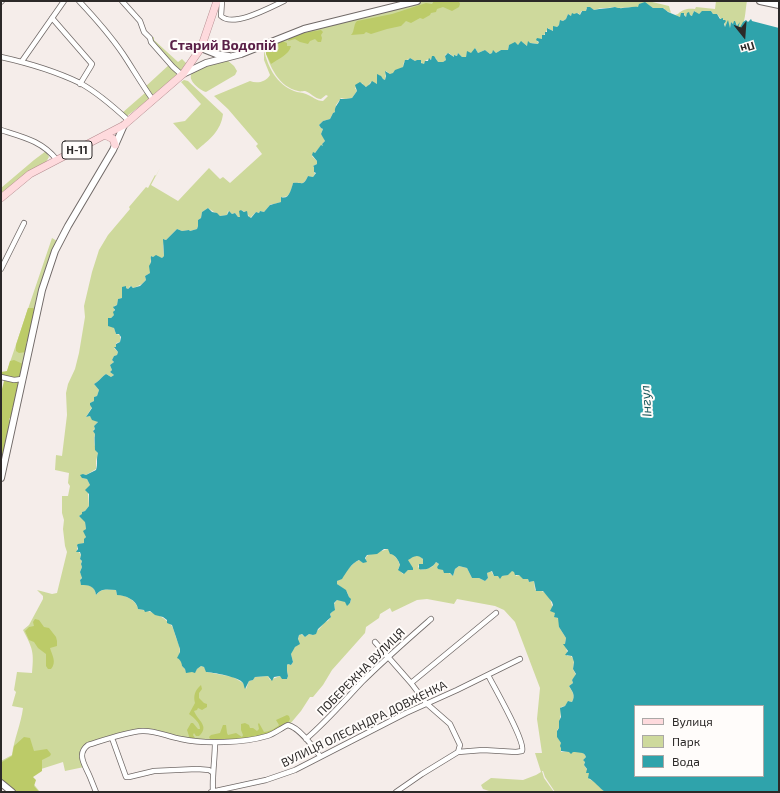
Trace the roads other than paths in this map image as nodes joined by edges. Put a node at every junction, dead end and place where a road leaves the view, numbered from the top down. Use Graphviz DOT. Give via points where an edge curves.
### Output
graph roads {
  1 [pos="64,1"];
  2 [pos="79,1"];
  3 [pos="122,1"];
  4 [pos="217,1"];
  5 [pos="222,1"];
  6 [pos="284,1"];
  7 [pos="417,1"];
  8 [pos="760,1"];
  9 [pos="779,5"];
  10 [pos="52,18"];
  11 [pos="201,48"];
  12 [pos="1,56"];
  13 [pos="232,57"];
  14 [pos="22,62"];
  15 [pos="182,74"];
  16 [pos="80,84"];
  17 [pos="153,100"];
  18 [pos="126,123"];
  19 [pos="1,130"];
  20 [pos="105,135"];
  21 [pos="115,145"];
  22 [pos="57,160"];
  23 [pos="1,198"];
  24 [pos="24,223"];
  25 [pos="1,269"];
  26 [pos="1,377"];
  27 [pos="22,379"];
  28 [pos="1,478"];
  29 [pos="496,613"];
  30 [pos="431,619"];
  31 [pos="374,642"];
  32 [pos="388,656"];
  33 [pos="520,659"];
  34 [pos="488,675"];
  35 [pos="411,683"];
  36 [pos="426,704"];
  37 [pos="112,738"];
  38 [pos="306,739"];
  39 [pos="215,742"];
  40 [pos="458,752"];
  41 [pos="320,756"];
  42 [pos="212,772"];
  43 [pos="1,783"];
  44 [pos="12,792"];
  45 [pos="96,792"];
  46 [pos="212,792"];
  47 [pos="396,792"];
  1 -- 10 [label="street"];
  2 -- 17 [label="street" via="123,54"];
  3 -- 15 [label="street" via="140,22 151,42"];
  4 -- 11 [label="main road, Н-11"];
  5 -- 6 [label="street" via="221,16 225,19 249,17"];
  7 -- 13 [label="street" via="304,29"];
  8 -- 9 [label="street"];
  10 -- 14 [label="street"];
  10 -- 16 [label="street" via="92,64"];
  11 -- 13 [label="street"];
  11 -- 15 [label="main road, Н-11"];
  12 -- 14 [label="street"];
  13 -- 15 [label="street" via="206,63"];
  14 -- 16 [label="street"];
  15 -- 17 [label="main road, Н-11"];
  16 -- 18 [label="street" via="112,105"];
  17 -- 18 [label="main road, Н-11"];
  18 -- 20 [label="main road, Н-11"];
  18 -- 21 [label="street"];
  19 -- 22 [label="street" via="38,143"];
  20 -- 21 [label="main road" via="113,139"];
  20 -- 22 [label="main road, Н-11"];
  21 -- 27 [label="street" via="55,252 42,290"];
  22 -- 23 [label="main road, Н-11" via="26,178"];
  24 -- 25 [label="street"];
  26 -- 27 [label="street"];
  27 -- 28 [label="street"];
  29 -- 35 [label="street"];
  30 -- 32 [label="street, ПОБЕРЕЖНА ВУЛИЦЯ"];
  31 -- 32 [label="street"];
  32 -- 35 [label="street"];
  32 -- 38 [label="street, ПОБЕРЕЖНА ВУЛИЦЯ"];
  33 -- 34 [label="street, ВУЛИЦЯ ОЛЕСАНДРА ДОВЖЕНКА"];
  34 -- 36 [label="street, ВУЛИЦЯ ОЛЕСАНДРА ДОВЖЕНКА"];
  34 -- 40 [label="street" via="524,747 516,752"];
  35 -- 36 [label="street"];
  36 -- 40 [label="street" via="452,726 460,745"];
  36 -- 41 [label="street, ВУЛИЦЯ ОЛЕСАНДРА ДОВЖЕНКА"];
  37 -- 39 [label="street" via="148,731 180,739"];
  37 -- 42 [label="street" via="126,777 154,771 204,769"];
  37 -- 45 [label="street" via="88,745 82,751 82,760"];
  38 -- 39 [label="street" via="288,725 263,737"];
  38 -- 41 [label="street"];
  39 -- 42 [label="street" via="215,768"];
  40 -- 47 [label="street"];
  41 -- 46 [label="street, ВУЛИЦЯ ОЛЕСАНДРА ДОВЖЕНКА" via="277,777"];
  42 -- 46 [label="street"];
  43 -- 44 [label="street"];
}
